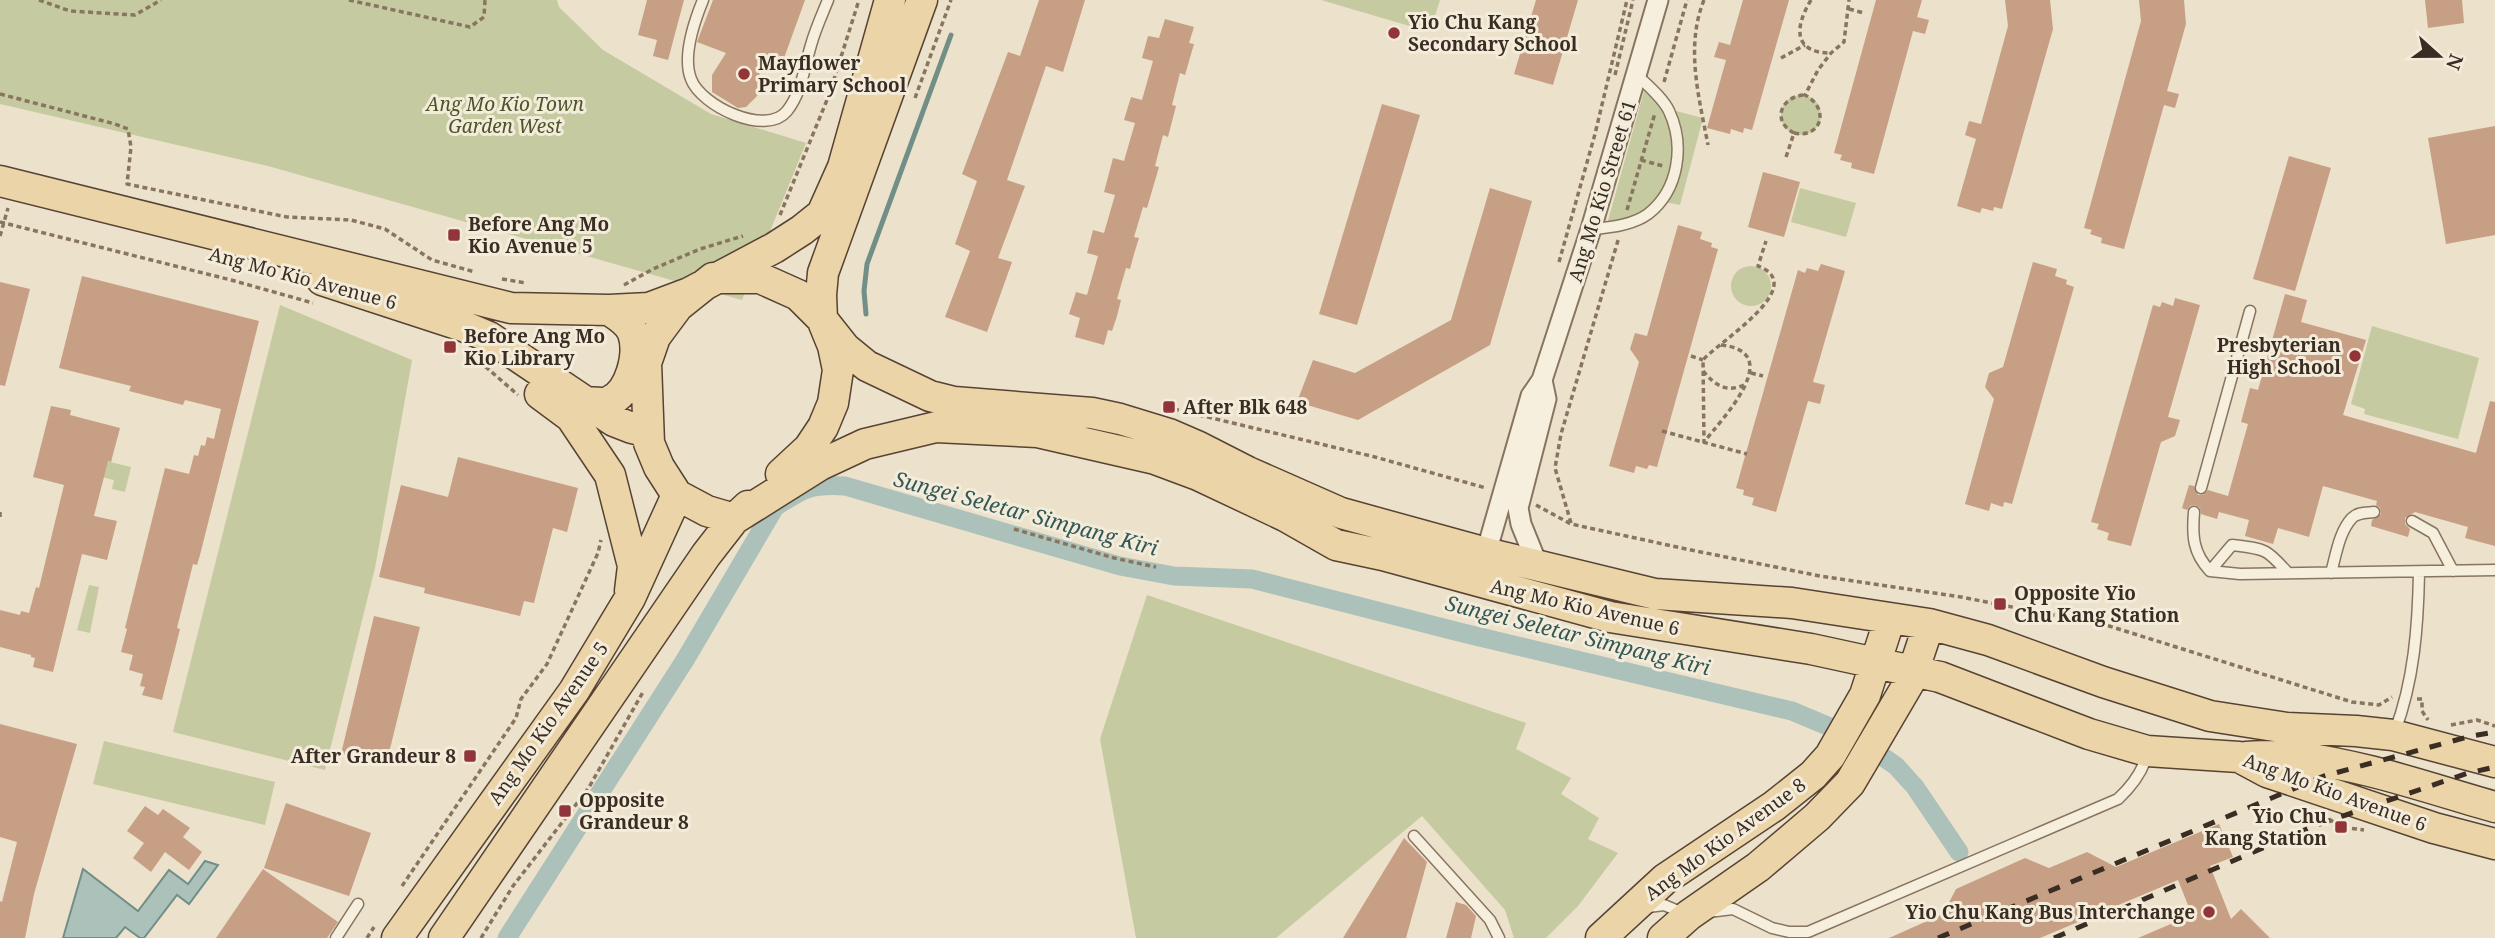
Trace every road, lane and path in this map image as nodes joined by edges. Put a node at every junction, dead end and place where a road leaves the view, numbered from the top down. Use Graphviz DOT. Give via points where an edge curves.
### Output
graph roads {
  1 [pos="39,0"];
  2 [pos="161,0"];
  3 [pos="349,0"];
  4 [pos="485,0"];
  5 [pos="703,0"];
  6 [pos="828,0"];
  7 [pos="859,0"];
  8 [pos="890,0"];
  9 [pos="922,0"];
  10 [pos="951,0"];
  11 [pos="1627,0"];
  12 [pos="1658,0"];
  13 [pos="1704,0"];
  14 [pos="1811,0"];
  15 [pos="1849,0"];
  16 [pos="1849,9"];
  17 [pos="1864,13"];
  18 [pos="1805,45"];
  19 [pos="1831,53"];
  20 [pos="1782,58"];
  21 [pos="1637,75"];
  22 [pos="893,83"];
  23 [pos="0,94"];
  24 [pos="1805,95"];
  25 [pos="1794,133"];
  26 [pos="1708,145"];
  27 [pos="1786,157"];
  28 [pos="1641,160"];
  29 [pos="1675,169"];
  30 [pos="3,206"];
  31 [pos="1623,225"];
  32 [pos="775,226"];
  33 [pos="1591,229"];
  34 [pos="750,234"];
  35 [pos="0,236"];
  36 [pos="1766,241"];
  37 [pos="831,251"];
  38 [pos="1558,266"];
  39 [pos="482,274"];
  40 [pos="713,278"];
  41 [pos="499,279"];
  42 [pos="537,284"];
  43 [pos="328,294"];
  44 [pos="611,298"];
  45 [pos="2250,312"];
  46 [pos="822,319"];
  47 [pos="1721,345"];
  48 [pos="1691,356"];
  49 [pos="478,360"];
  50 [pos="1703,360"];
  51 [pos="1703,371"];
  52 [pos="1751,373"];
  53 [pos="890,375"];
  54 [pos="1763,376"];
  55 [pos="1542,380"];
  56 [pos="1746,384"];
  57 [pos="520,397"];
  58 [pos="586,402"];
  59 [pos="1662,431"];
  60 [pos="648,432"];
  61 [pos="1704,442"];
  62 [pos="865,444"];
  63 [pos="1747,454"];
  64 [pos="2201,488"];
  65 [pos="677,495"];
  66 [pos="2194,512"];
  67 [pos="2374,512"];
  68 [pos="734,519"];
  69 [pos="2413,521"];
  70 [pos="1571,524"];
  71 [pos="1014,529"];
  72 [pos="602,535"];
  73 [pos="1486,553"];
  74 [pos="1538,566"];
  75 [pos="1156,567"];
  76 [pos="2495,570"];
  77 [pos="2210,571"];
  78 [pos="2453,571"];
  79 [pos="2288,573"];
  80 [pos="2331,573"];
  81 [pos="2419,573"];
  82 [pos="1923,591"];
  83 [pos="630,598"];
  84 [pos="1890,618"];
  85 [pos="1929,624"];
  86 [pos="1875,665"];
  87 [pos="1914,671"];
  88 [pos="645,690"];
  89 [pos="2406,698"];
  90 [pos="2437,726"];
  91 [pos="2445,726"];
  92 [pos="2495,726"];
  93 [pos="2287,728"];
  94 [pos="2393,735"];
  95 [pos="2147,751"];
  96 [pos="2239,757"];
  97 [pos="2495,762"];
  98 [pos="2495,790"];
  99 [pos="2495,807"];
  100 [pos="1414,836"];
  101 [pos="2495,845"];
  102 [pos="401,888"];
  103 [pos="358,904"];
  104 [pos="1689,915"];
  105 [pos="1624,916"];
  106 [pos="388,929"];
  107 [pos="336,938"];
  108 [pos="367,938"];
  109 [pos="444,938"];
  110 [pos="481,938"];
  111 [pos="1499,938"];
  112 [pos="1601,938"];
  113 [pos="1663,938"];
  1 -- 2 [label="path" via="78,13 135,15"];
  3 -- 4 [label="path" via="470,27 484,17"];
  5 -- 6 [label="lane" via="688,51 691,79 712,104 744,118 774,120 785,113 798,93"];
  7 -- 32 [label="path" via="828,98"];
  8 -- 22 [label="main road"];
  9 -- 22 [label="main road"];
  10 -- 22 [label="path"];
  11 -- 38 [label="path"];
  12 -- 21 [label="street, Ang Mo Kio Street 61"];
  13 -- 26 [label="path" via="1694,41"];
  14 -- 18 [label="path" via="1799,34"];
  15 -- 16 [label="path"];
  16 -- 17 [label="path"];
  16 -- 19 [label="path" via="1844,42"];
  18 -- 19 [label="path" via="1814,52"];
  18 -- 20 [label="path"];
  19 -- 24 [label="path"];
  21 -- 29 [label="lane" via="1668,109 1677,134"];
  21 -- 33 [label="street, Ang Mo Kio Street 61"];
  22 -- 37 [label="main road"];
  22 -- 40 [label="main road" via="843,167 822,214 774,247"];
  23 -- 39 [label="path" via="128,130 127,184 287,217 351,220 385,229 432,260"];
  24 -- 25 [label="path" via="1785,102 1781,113 1783,124"];
  24 -- 25 [label="path" via="1821,110 1820,121 1808,134"];
  25 -- 27 [label="path"];
  28 -- 29 [label="path"];
  29 -- 31 [label="lane" via="1663,198 1647,215"];
  30 -- 35 [label="path"];
  30 -- 43 [label="main road, Ang Mo Kio Avenue 6"];
  30 -- 43 [label="path" via="231,280"];
  30 -- 44 [label="main road, Ang Mo Kio Avenue 6" via="511,308"];
  31 -- 33 [label="lane"];
  31 -- 70 [label="path" via="1555,468"];
  33 -- 55 [label="street, Ang Mo Kio Street 61"];
  34 -- 44 [label="path" via="653,269"];
  36 -- 47 [label="path" via="1758,266 1771,274 1769,301"];
  37 -- 46 [label="main road" via="823,273"];
  37 -- 53 [label="main road" via="838,309 850,333"];
  40 -- 44 [label="main road, Ang Mo Kio Avenue 6" via="649,308"];
  40 -- 46 [label="main road" via="770,281 798,295"];
  40 -- 60 [label="main road" via="678,306 656,337 646,363"];
  41 -- 42 [label="path"];
  43 -- 58 [label="main road, Ang Mo Kio Avenue 6" via="463,326 489,337"];
  43 -- 83 [label="main road" via="504,367 571,417 610,475 632,566"];
  44 -- 58 [label="main road" via="632,331 637,355 617,397 606,403"];
  45 -- 64 [label="lane"];
  46 -- 53 [label="main road, Ang Mo Kio Avenue 6" via="845,348 867,366"];
  46 -- 68 [label="main road" via="838,370 833,403 823,427 809,449"];
  47 -- 50 [label="path"];
  47 -- 52 [label="path" via="1743,353"];
  48 -- 50 [label="path"];
  49 -- 57 [label="path"];
  50 -- 51 [label="path"];
  51 -- 56 [label="path" via="1721,387"];
  51 -- 61 [label="path"];
  52 -- 54 [label="path"];
  52 -- 56 [label="path"];
  53 -- 62 [label="main road" via="856,381 840,408 844,431"];
  53 -- 73 [label="main road, Ang Mo Kio Avenue 6" via="930,396 954,402 1120,419 1189,443 1341,513"];
  55 -- 73 [label="street, Ang Mo Kio Street 61" via="1531,396"];
  55 -- 74 [label="street, Ang Mo Kio Street 61" via="1546,399 1518,508"];
  56 -- 61 [label="path"];
  58 -- 60 [label="main road, Ang Mo Kio Avenue 6" via="614,421"];
  59 -- 61 [label="path"];
  60 -- 65 [label="main road" via="659,467"];
  61 -- 63 [label="path"];
  62 -- 68 [label="main road, Ang Mo Kio Avenue 6" via="820,465"];
  62 -- 86 [label="main road, Ang Mo Kio Avenue 6" via="936,427 1037,432 1155,458 1278,513 1336,545 1610,617 1811,649"];
  65 -- 68 [label="main road"];
  65 -- 83 [label="main road, Ang Mo Kio Avenue 5"];
  66 -- 77 [label="lane" via="2194,545"];
  67 -- 80 [label="lane" via="2353,517"];
  68 -- 109 [label="main road, Ang Mo Kio Avenue 5"];
  69 -- 78 [label="lane" via="2433,533"];
  71 -- 75 [label="path"];
  72 -- 102 [label="path" via="550,657 521,699 516,718"];
  73 -- 74 [label="main road, Ang Mo Kio Avenue 6"];
  74 -- 84 [label="main road, Ang Mo Kio Avenue 6" via="1654,594 1792,603"];
  76 -- 78 [label="lane"];
  77 -- 79 [label="lane"];
  77 -- 79 [label="lane" via="2232,545 2263,549"];
  78 -- 81 [label="lane"];
  79 -- 80 [label="lane"];
  80 -- 81 [label="lane"];
  81 -- 89 [label="lane"];
  82 -- 89 [label="path" via="2109,626 2352,702 2379,705 2391,697"];
  83 -- 106 [label="main road, Ang Mo Kio Avenue 5" via="574,691"];
  84 -- 85 [label="main road, Ang Mo Kio Avenue 6"];
  84 -- 86 [label="main road, Ang Mo Kio Avenue 8"];
  85 -- 87 [label="main road, Ang Mo Kio Avenue 8"];
  85 -- 93 [label="main road, Ang Mo Kio Avenue 6" via="2210,716"];
  86 -- 87 [label="main road, Ang Mo Kio Avenue 6"];
  86 -- 105 [label="main road, Ang Mo Kio Avenue 8" via="1865,695 1830,756 1812,775 1665,879"];
  87 -- 95 [label="main road, Ang Mo Kio Avenue 6"];
  87 -- 104 [label="main road, Ang Mo Kio Avenue 8" via="1850,783 1758,867"];
  88 -- 110 [label="path" via="589,789 513,886"];
  89 -- 90 [label="path" via="2421,699 2426,718"];
  89 -- 94 [label="lane"];
  91 -- 92 [label="path" via="2477,720"];
  93 -- 94 [label="main road, Ang Mo Kio Avenue 6"];
  93 -- 98 [label="main road"];
  94 -- 97 [label="main road, Ang Mo Kio Avenue 6"];
  95 -- 96 [label="main road, Ang Mo Kio Avenue 6"];
  95 -- 104 [label="lane" via="2142,770 2118,799 1808,932 1772,929 1733,909"];
  96 -- 99 [label="main road" via="2292,756 2342,763"];
  96 -- 101 [label="main road, Ang Mo Kio Avenue 6" via="2267,772"];
  100 -- 111 [label="lane" via="1490,920"];
  103 -- 107 [label="lane"];
  104 -- 105 [label="lane" via="1664,905"];
  104 -- 113 [label="main road, Ang Mo Kio Avenue 8"];
  105 -- 112 [label="main road, Ang Mo Kio Avenue 8"];
  106 -- 108 [label="path"];
}
